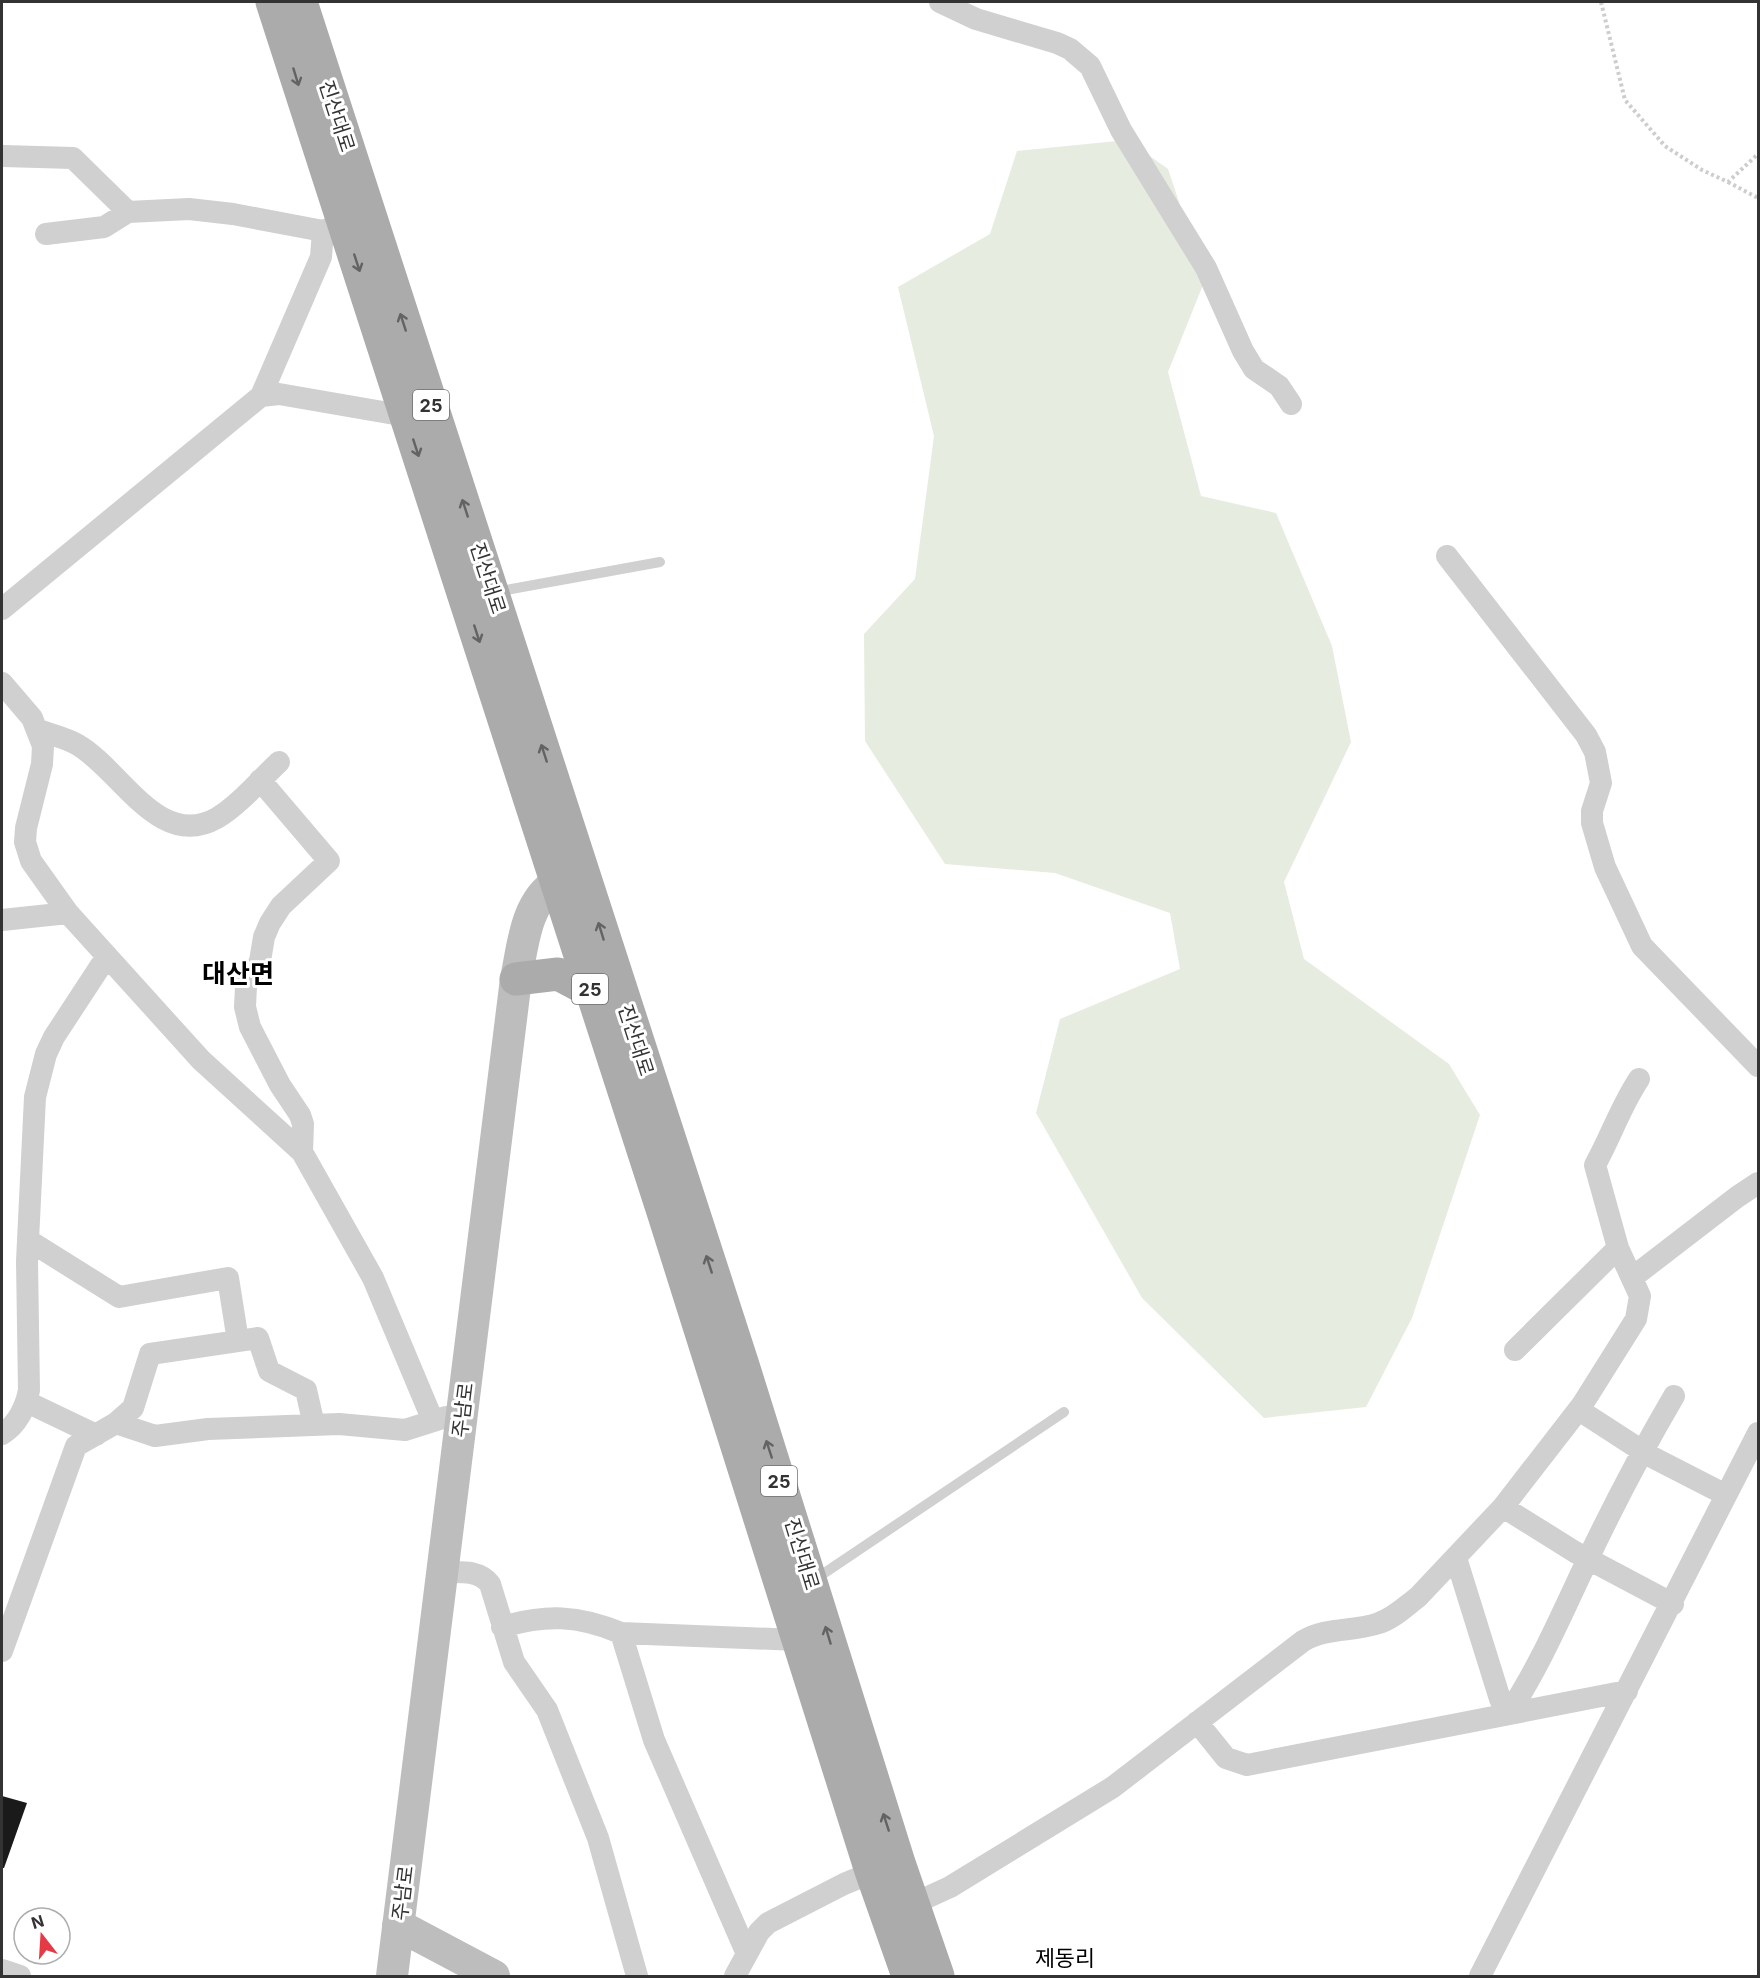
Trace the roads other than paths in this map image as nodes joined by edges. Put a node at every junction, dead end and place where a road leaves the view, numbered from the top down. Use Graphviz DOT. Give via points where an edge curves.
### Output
graph roads {
  1 [pos="272,2"];
  2 [pos="940,2"];
  3 [pos="301,16"];
  4 [pos="3,156"];
  5 [pos="128,212"];
  6 [pos="345,224"];
  7 [pos="46,234"];
  8 [pos="261,396"];
  9 [pos="1291,404"];
  10 [pos="406,416"];
  11 [pos="1447,556"];
  12 [pos="660,562"];
  13 [pos="479,596"];
  14 [pos="2,609"];
  15 [pos="2,683"];
  16 [pos="39,730"];
  17 [pos="279,762"];
  18 [pos="260,780"];
  19 [pos="570,878"];
  20 [pos="68,913"];
  21 [pos="2,920"];
  22 [pos="107,956"];
  23 [pos="516,979"];
  24 [pos="590,991"];
  25 [pos="1758,1066"];
  26 [pos="1639,1079"];
  27 [pos="302,1152"];
  28 [pos="1758,1183"];
  29 [pos="28,1240"];
  30 [pos="1618,1248"];
  31 [pos="1633,1277"];
  32 [pos="238,1341"];
  33 [pos="1515,1350"];
  34 [pos="1674,1396"];
  35 [pos="27,1402"];
  36 [pos="1578,1410"];
  37 [pos="1064,1412"];
  38 [pos="463,1413"];
  39 [pos="433,1421"];
  40 [pos="314,1425"];
  41 [pos="106,1429"];
  42 [pos="1758,1433"];
  43 [pos="2,1434"];
  44 [pos="1642,1451"];
  45 [pos="1726,1495"];
  46 [pos="1503,1507"];
  47 [pos="1456,1558"];
  48 [pos="1588,1559"];
  49 [pos="444,1572"];
  50 [pos="797,1587"];
  51 [pos="1673,1604"];
  52 [pos="502,1627"];
  53 [pos="621,1633"];
  54 [pos="798,1640"];
  55 [pos="2,1651"];
  56 [pos="1627,1691"];
  57 [pos="1508,1714"];
  58 [pos="1197,1722"];
  59 [pos="885,1867"];
  60 [pos="900,1910"];
  61 [pos="398,1926"];
  62 [pos="747,1954"];
  63 [pos="2,1970"];
  64 [pos="20,1977"];
  65 [pos="392,1977"];
  66 [pos="494,1977"];
  67 [pos="637,1977"];
  68 [pos="735,1977"];
  69 [pos="909,1977"];
  70 [pos="938,1977"];
  71 [pos="1480,1977"];
  1 -- 3 [label="main road, 진산대로 / 25"];
  2 -- 9 [label="street" via="976,19 1058,43 1090,66 1121,130 1206,268 1243,351 1254,369 1279,386"];
  3 -- 6 [label="main road, 진산대로 / 25"];
  4 -- 5 [label="street" via="73,158"];
  5 -- 6 [label="street" via="189,209"];
  5 -- 7 [label="street" via="104,227"];
  6 -- 8 [label="street" via="321,257"];
  6 -- 10 [label="main road, 진산대로 / 25, one-way"];
  13 -- 6 [label="main road, 진산대로 / 25, one-way"];
  8 -- 10 [label="street" via="279,394"];
  8 -- 14 [label="street"];
  10 -- 13 [label="main road, 진산대로 / 25, one-way"];
  11 -- 25 [label="street" via="1586,735 1601,783 1592,823 1605,867 1642,946"];
  12 -- 13 [label="lane"];
  13 -- 19 [label="main road, 진산대로 / 25"];
  15 -- 16 [label="street"];
  16 -- 18 [label="street" via="78,745 173,825 190,827 219,817"];
  16 -- 20 [label="street" via="42,764 25,842 31,861"];
  17 -- 18 [label="street"];
  18 -- 27 [label="street" via="329,861 281,906 270,923 260,962 246,986 245,1007 250,1027 300,1115"];
  19 -- 23 [label="street, 주남로" via="541,897 532,911"];
  19 -- 24 [label="main road, 진산대로 / 25"];
  50 -- 19 [label="main road, 진산대로 / 25, one-way"];
  20 -- 21 [label="street"];
  20 -- 22 [label="street"];
  22 -- 27 [label="street" via="201,1060"];
  22 -- 29 [label="street" via="46,1054 35,1097"];
  23 -- 24 [label="main road" via="558,974"];
  23 -- 38 [label="street, 주남로"];
  24 -- 50 [label="main road, 진산대로 / 25" via="664,1215"];
  26 -- 30 [label="street" via="1595,1165"];
  27 -- 39 [label="street" via="373,1278"];
  28 -- 31 [label="street"];
  29 -- 32 [label="street" via="119,1297 228,1278"];
  29 -- 35 [label="street"];
  30 -- 31 [label="street"];
  30 -- 33 [label="street"];
  31 -- 36 [label="street" via="1640,1296 1636,1319"];
  32 -- 40 [label="street" via="258,1338 269,1371 306,1390"];
  32 -- 41 [label="street" via="150,1354 133,1408"];
  34 -- 44 [label="street"];
  35 -- 41 [label="street"];
  35 -- 43 [label="street"];
  36 -- 44 [label="street"];
  36 -- 46 [label="street"];
  37 -- 50 [label="lane"];
  38 -- 39 [label="street"];
  38 -- 49 [label="street, 주남로"];
  39 -- 40 [label="street" via="405,1430"];
  40 -- 41 [label="street" via="155,1436"];
  41 -- 55 [label="street" via="76,1446"];
  42 -- 45 [label="street"];
  44 -- 45 [label="street"];
  44 -- 48 [label="street"];
  45 -- 51 [label="street"];
  46 -- 47 [label="street"];
  46 -- 48 [label="street"];
  47 -- 57 [label="street"];
  47 -- 58 [label="street" via="1418,1597 1389,1618 1317,1632"];
  48 -- 51 [label="street"];
  48 -- 57 [label="street" via="1532,1679"];
  49 -- 52 [label="street" via="485,1577"];
  49 -- 61 [label="street, 주남로"];
  50 -- 54 [label="main road, 진산대로 / 25"];
  59 -- 50 [label="main road, 진산대로 / 25, one-way"];
  51 -- 56 [label="street"];
  52 -- 53 [label="street" via="536,1617 563,1618 603,1625"];
  52 -- 67 [label="street" via="514,1662 547,1710 598,1838"];
  53 -- 54 [label="street"];
  53 -- 62 [label="street" via="654,1740"];
  54 -- 59 [label="main road, 진산대로 / 25"];
  56 -- 57 [label="street"];
  56 -- 71 [label="street"];
  57 -- 58 [label="street" via="1247,1765 1226,1758"];
  58 -- 60 [label="street" via="1113,1787 950,1887"];
  59 -- 60 [label="main road, 진산대로 / 25"];
  59 -- 62 [label="street" via="776,1918 759,1932"];
  60 -- 69 [label="main road, 진산대로 / 25"];
  60 -- 70 [label="main road, 진산대로 / 25"];
  61 -- 65 [label="street, 주남로"];
  61 -- 66 [label="street"];
  62 -- 68 [label="street"];
  63 -- 64 [label="street"];
}
